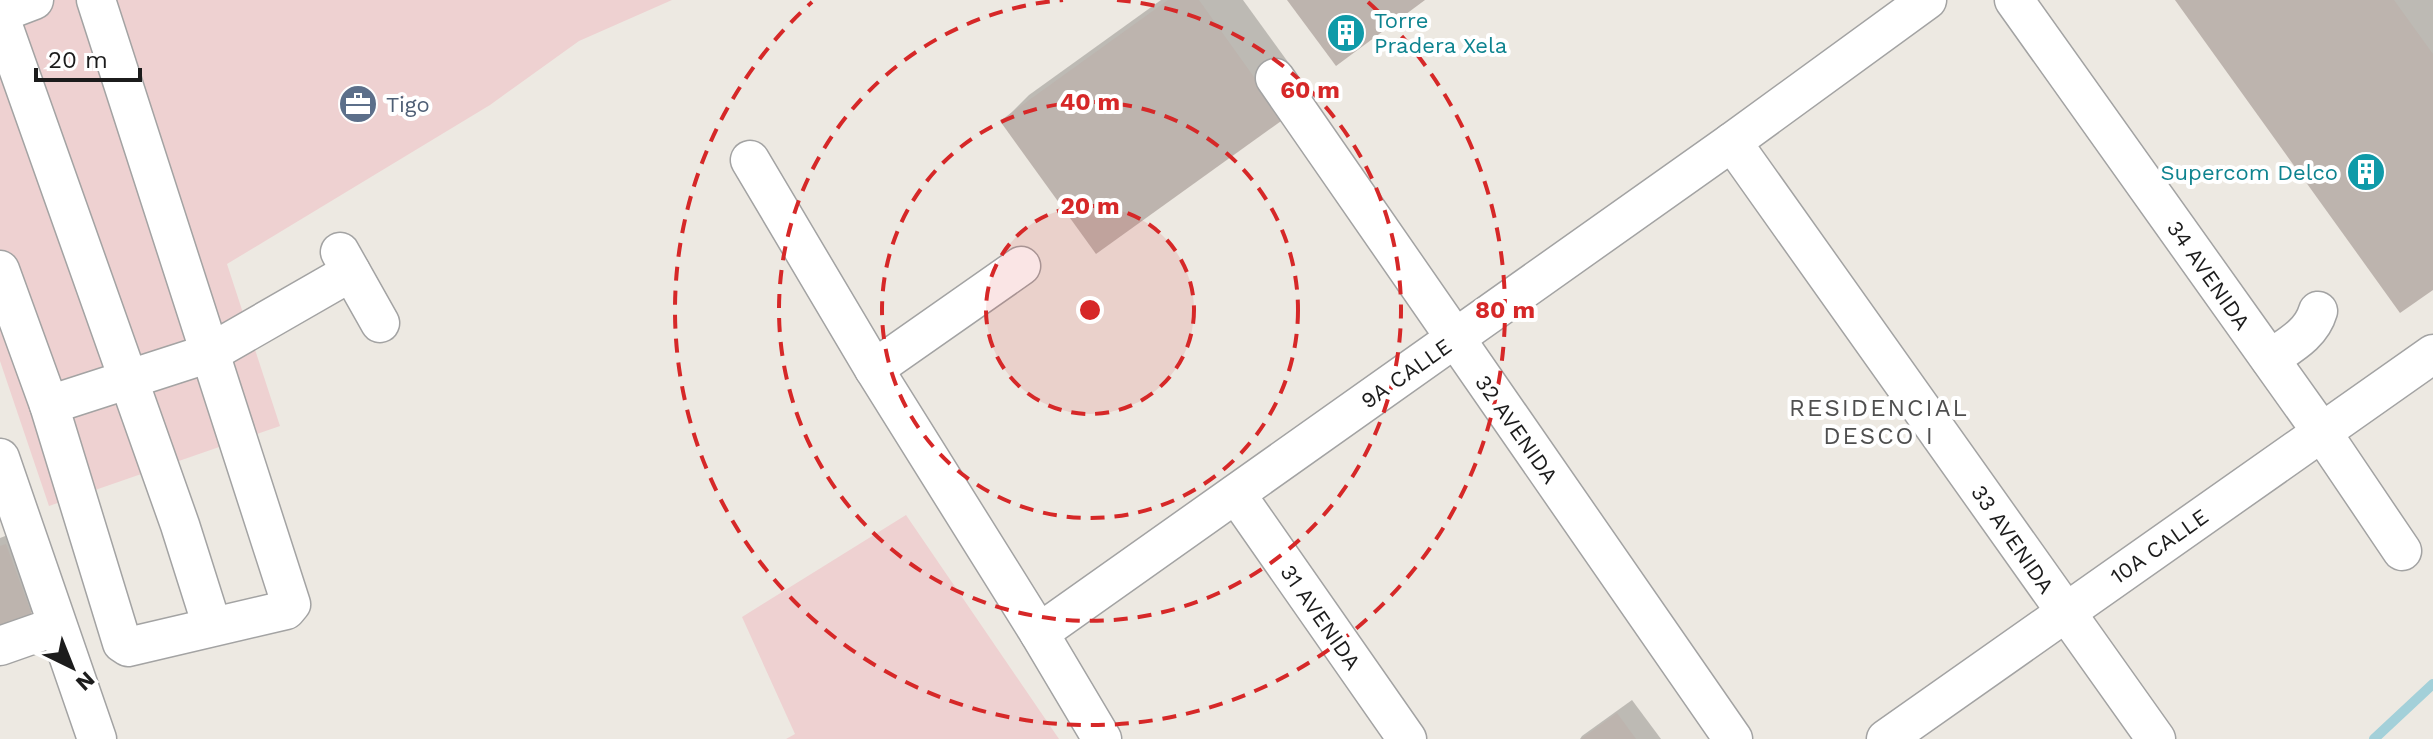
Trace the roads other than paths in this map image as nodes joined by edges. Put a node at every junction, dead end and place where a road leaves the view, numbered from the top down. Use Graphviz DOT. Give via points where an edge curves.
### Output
graph roads {
  1 [pos="34,0"];
  2 [pos="96,0"];
  3 [pos="1927,0"];
  4 [pos="2014,0"];
  5 [pos="0,15"];
  6 [pos="1275,78"];
  7 [pos="1732,142"];
  8 [pos="750,160"];
  9 [pos="1021,266"];
  10 [pos="0,270"];
  11 [pos="2318,311"];
  12 [pos="380,323"];
  13 [pos="1453,339"];
  14 [pos="210,353"];
  15 [pos="2433,354"];
  16 [pos="2270,359"];
  17 [pos="874,369"];
  18 [pos="127,382"];
  19 [pos="49,405"];
  20 [pos="2321,431"];
  21 [pos="0,458"];
  22 [pos="1236,494"];
  23 [pos="2402,551"];
  24 [pos="2066,613"];
  25 [pos="57,626"];
  26 [pos="212,626"];
  27 [pos="1039,633"];
  28 [pos="0,646"];
  29 [pos="97,739"];
  30 [pos="1102,739"];
  31 [pos="1407,739"];
  32 [pos="1733,739"];
  33 [pos="1886,739"];
  34 [pos="2156,739"];
  1 -- 5 [label="street"];
  2 -- 14 [label="street"];
  3 -- 7 [label="street, 9A CALLE"];
  4 -- 16 [label="street, 34 AVENIDA"];
  5 -- 18 [label="street"];
  6 -- 13 [label="street, 32 AVENIDA"];
  7 -- 13 [label="street, 9A CALLE"];
  7 -- 24 [label="street, 33 AVENIDA"];
  8 -- 17 [label="street"];
  9 -- 17 [label="street"];
  10 -- 19 [label="street"];
  11 -- 16 [label="street" via="2305,334"];
  12 -- 14 [label="street" via="345,262"];
  13 -- 22 [label="street, 9A CALLE"];
  13 -- 32 [label="street, 32 AVENIDA"];
  14 -- 18 [label="street"];
  14 -- 26 [label="street" via="291,604 286,610"];
  15 -- 20 [label="street, 10A CALLE"];
  16 -- 20 [label="street, 34 AVENIDA"];
  17 -- 27 [label="street"];
  18 -- 19 [label="street"];
  18 -- 26 [label="street"];
  19 -- 26 [label="street" via="122,643 128,647"];
  20 -- 23 [label="street, 34 AVENIDA"];
  20 -- 24 [label="street, 10A CALLE"];
  21 -- 25 [label="street"];
  22 -- 27 [label="street, 9A CALLE"];
  22 -- 31 [label="street, 31 AVENIDA"];
  24 -- 33 [label="street, 10A CALLE"];
  24 -- 34 [label="street, 33 AVENIDA"];
  25 -- 28 [label="street"];
  25 -- 29 [label="street"];
  27 -- 30 [label="street"];
}
